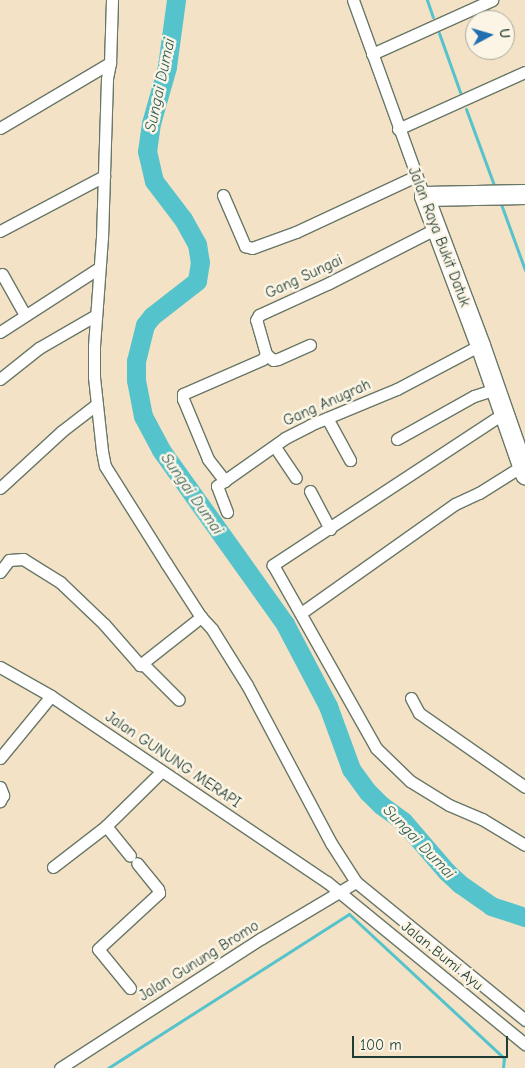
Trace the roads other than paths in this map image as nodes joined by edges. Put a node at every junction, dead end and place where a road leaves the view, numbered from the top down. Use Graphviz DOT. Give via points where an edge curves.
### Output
graph roads {
  1 [pos="112,0"];
  2 [pos="353,0"];
  3 [pos="492,0"];
  4 [pos="372,54"];
  5 [pos="110,63"];
  6 [pos="525,72"];
  7 [pos="0,128"];
  8 [pos="398,129"];
  9 [pos="104,176"];
  10 [pos="416,176"];
  11 [pos="525,194"];
  12 [pos="223,195"];
  13 [pos="424,196"];
  14 [pos="437,228"];
  15 [pos="0,231"];
  16 [pos="99,268"];
  17 [pos="2,274"];
  18 [pos="25,315"];
  19 [pos="96,315"];
  20 [pos="0,332"];
  21 [pos="310,345"];
  22 [pos="480,345"];
  23 [pos="266,354"];
  24 [pos="0,378"];
  25 [pos="496,388"];
  26 [pos="97,404"];
  27 [pos="504,413"];
  28 [pos="326,418"];
  29 [pos="397,439"];
  30 [pos="275,447"];
  31 [pos="350,460"];
  32 [pos="524,470"];
  33 [pos="296,478"];
  34 [pos="225,481"];
  35 [pos="0,488"];
  36 [pos="310,491"];
  37 [pos="227,512"];
  38 [pos="330,529"];
  39 [pos="0,572"];
  40 [pos="301,612"];
  41 [pos="201,616"];
  42 [pos="140,665"];
  43 [pos="0,667"];
  44 [pos="51,696"];
  45 [pos="411,698"];
  46 [pos="179,700"];
  47 [pos="0,758"];
  48 [pos="162,771"];
  49 [pos="0,787"];
  50 [pos="525,787"];
  51 [pos="0,801"];
  52 [pos="106,826"];
  53 [pos="525,845"];
  54 [pos="53,867"];
  55 [pos="327,882"];
  56 [pos="356,882"];
  57 [pos="341,893"];
  58 [pos="130,988"];
  59 [pos="525,1020"];
  60 [pos="525,1044"];
  61 [pos="60,1068"];
  1 -- 5 [label="street, Jalan Bumi Ayu"];
  2 -- 4 [label="street, Jalan Raya Bukit Datuk"];
  3 -- 4 [label="street"];
  4 -- 8 [label="street, Jalan Raya Bukit Datuk"];
  5 -- 7 [label="street"];
  5 -- 9 [label="street, Jalan Bumi Ayu"];
  6 -- 8 [label="street"];
  8 -- 10 [label="street, Jalan Raya Bukit Datuk"];
  9 -- 15 [label="street"];
  9 -- 16 [label="street, Jalan Bumi Ayu"];
  10 -- 12 [label="street" via="296,232 252,248 245,246"];
  10 -- 13 [label="street, Jalan Raya Bukit Datuk"];
  11 -- 13 [label="main road"];
  13 -- 14 [label="main road, Jalan Raya Bukit Datuk"];
  14 -- 22 [label="main road, Jalan Raya Bukit Datuk"];
  14 -- 23 [label="street, Gang Sungai" via="259,315 256,320"];
  16 -- 18 [label="street"];
  16 -- 19 [label="street, Jalan Bumi Ayu"];
  17 -- 18 [label="street"];
  18 -- 20 [label="street"];
  19 -- 24 [label="street" via="39,348"];
  19 -- 26 [label="street, Jalan Bumi Ayu" via="94,377"];
  21 -- 23 [label="street" via="278,359 273,360"];
  22 -- 25 [label="main road, Jalan Raya Bukit Datuk"];
  22 -- 28 [label="street, Gang Anugrah" via="397,389"];
  23 -- 34 [label="street" via="256,364 183,394 208,459"];
  25 -- 27 [label="main road, Jalan Raya Bukit Datuk"];
  25 -- 29 [label="street" via="474,396"];
  26 -- 35 [label="street" via="62,431"];
  26 -- 41 [label="street, Jalan Bumi Ayu" via="105,466"];
  27 -- 32 [label="main road, Jalan Raya Bukit Datuk"];
  27 -- 38 [label="street"];
  28 -- 30 [label="street, Gang Anugrah" via="285,438"];
  28 -- 31 [label="street"];
  30 -- 33 [label="street"];
  30 -- 34 [label="street, Gang Anugrah"];
  32 -- 40 [label="street" via="455,504"];
  34 -- 37 [label="street" via="216,488"];
  36 -- 38 [label="street"];
  38 -- 40 [label="street" via="274,563 274,569"];
  39 -- 42 [label="street" via="9,560 25,560 60,582 104,624"];
  40 -- 53 [label="street" via="356,715 376,748 391,764 410,781 449,805 482,819"];
  41 -- 42 [label="street"];
  41 -- 56 [label="street, Jalan Bumi Ayu" via="260,706 331,843"];
  42 -- 46 [label="street" via="144,665"];
  43 -- 44 [label="street, Jalan GUNUNG MERAPI"];
  44 -- 47 [label="street"];
  44 -- 48 [label="street, Jalan GUNUNG MERAPI"];
  45 -- 50 [label="street" via="419,714"];
  48 -- 52 [label="street"];
  48 -- 55 [label="street, Jalan GUNUNG MERAPI"];
  49 -- 51 [label="street" via="3,794"];
  52 -- 54 [label="street"];
  52 -- 58 [label="street" via="159,893 98,949"];
  55 -- 56 [label="street"];
  55 -- 57 [label="street, Jalan GUNUNG MERAPI"];
  56 -- 57 [label="street, Jalan Gunung Bromo"];
  56 -- 59 [label="street, Jalan Bumi Ayu"];
  57 -- 60 [label="street, Jalan Bumi Ayu"];
  57 -- 61 [label="street, Jalan Gunung Bromo" via="262,938"];
}
